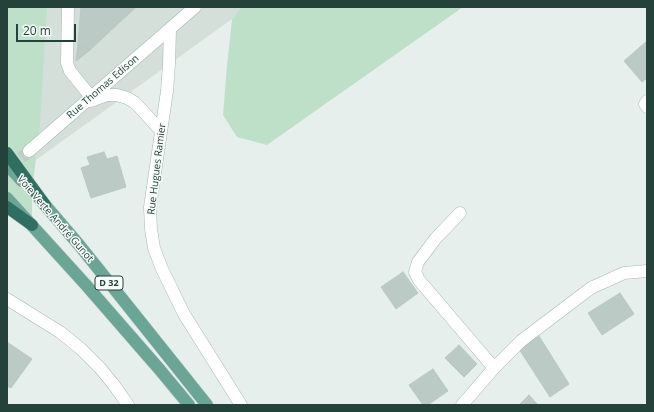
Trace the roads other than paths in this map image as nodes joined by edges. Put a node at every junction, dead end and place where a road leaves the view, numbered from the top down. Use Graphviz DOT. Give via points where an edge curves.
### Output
graph roads {
  1 [pos="68,7"];
  2 [pos="195,7"];
  3 [pos="170,29"];
  4 [pos="91,97"];
  5 [pos="647,101"];
  6 [pos="81,106"];
  7 [pos="647,107"];
  8 [pos="161,131"];
  9 [pos="29,150"];
  10 [pos="7,153"];
  11 [pos="7,165"];
  12 [pos="7,198"];
  13 [pos="45,205"];
  14 [pos="7,207"];
  15 [pos="460,213"];
  16 [pos="32,225"];
  17 [pos="647,271"];
  18 [pos="7,299"];
  19 [pos="494,368"];
  20 [pos="128,405"];
  21 [pos="189,405"];
  22 [pos="207,405"];
  23 [pos="242,405"];
  24 [pos="462,405"];
  1 -- 4 [label="street" via="67,63 70,71"];
  2 -- 3 [label="street, Rue Thomas Edison"];
  3 -- 4 [label="street, Rue Thomas Edison"];
  3 -- 8 [label="street, Rue Hugues Ramier" via="167,91"];
  4 -- 6 [label="street, Rue Thomas Edison"];
  5 -- 7 [label="street"];
  6 -- 8 [label="street" via="95,99 117,95 134,102"];
  6 -- 9 [label="street, Rue Thomas Edison"];
  8 -- 23 [label="street, Rue Hugues Ramier" via="150,206 150,229 154,248 184,314"];
  10 -- 13 [label="highway"];
  11 -- 13 [label="main road, Voie Verte André Gunot / D 32"];
  12 -- 16 [label="main road, Voie Verte André Gunot / D 32"];
  13 -- 22 [label="main road, Voie Verte André Gunot / D 32"];
  14 -- 16 [label="highway"];
  15 -- 19 [label="street" via="436,238 418,262 415,272"];
  16 -- 21 [label="main road, Voie Verte André Gunot / D 32"];
  17 -- 19 [label="street" via="624,273 591,288 521,341"];
  18 -- 20 [label="street" via="60,332 81,349 100,368"];
  19 -- 24 [label="street"];
}
